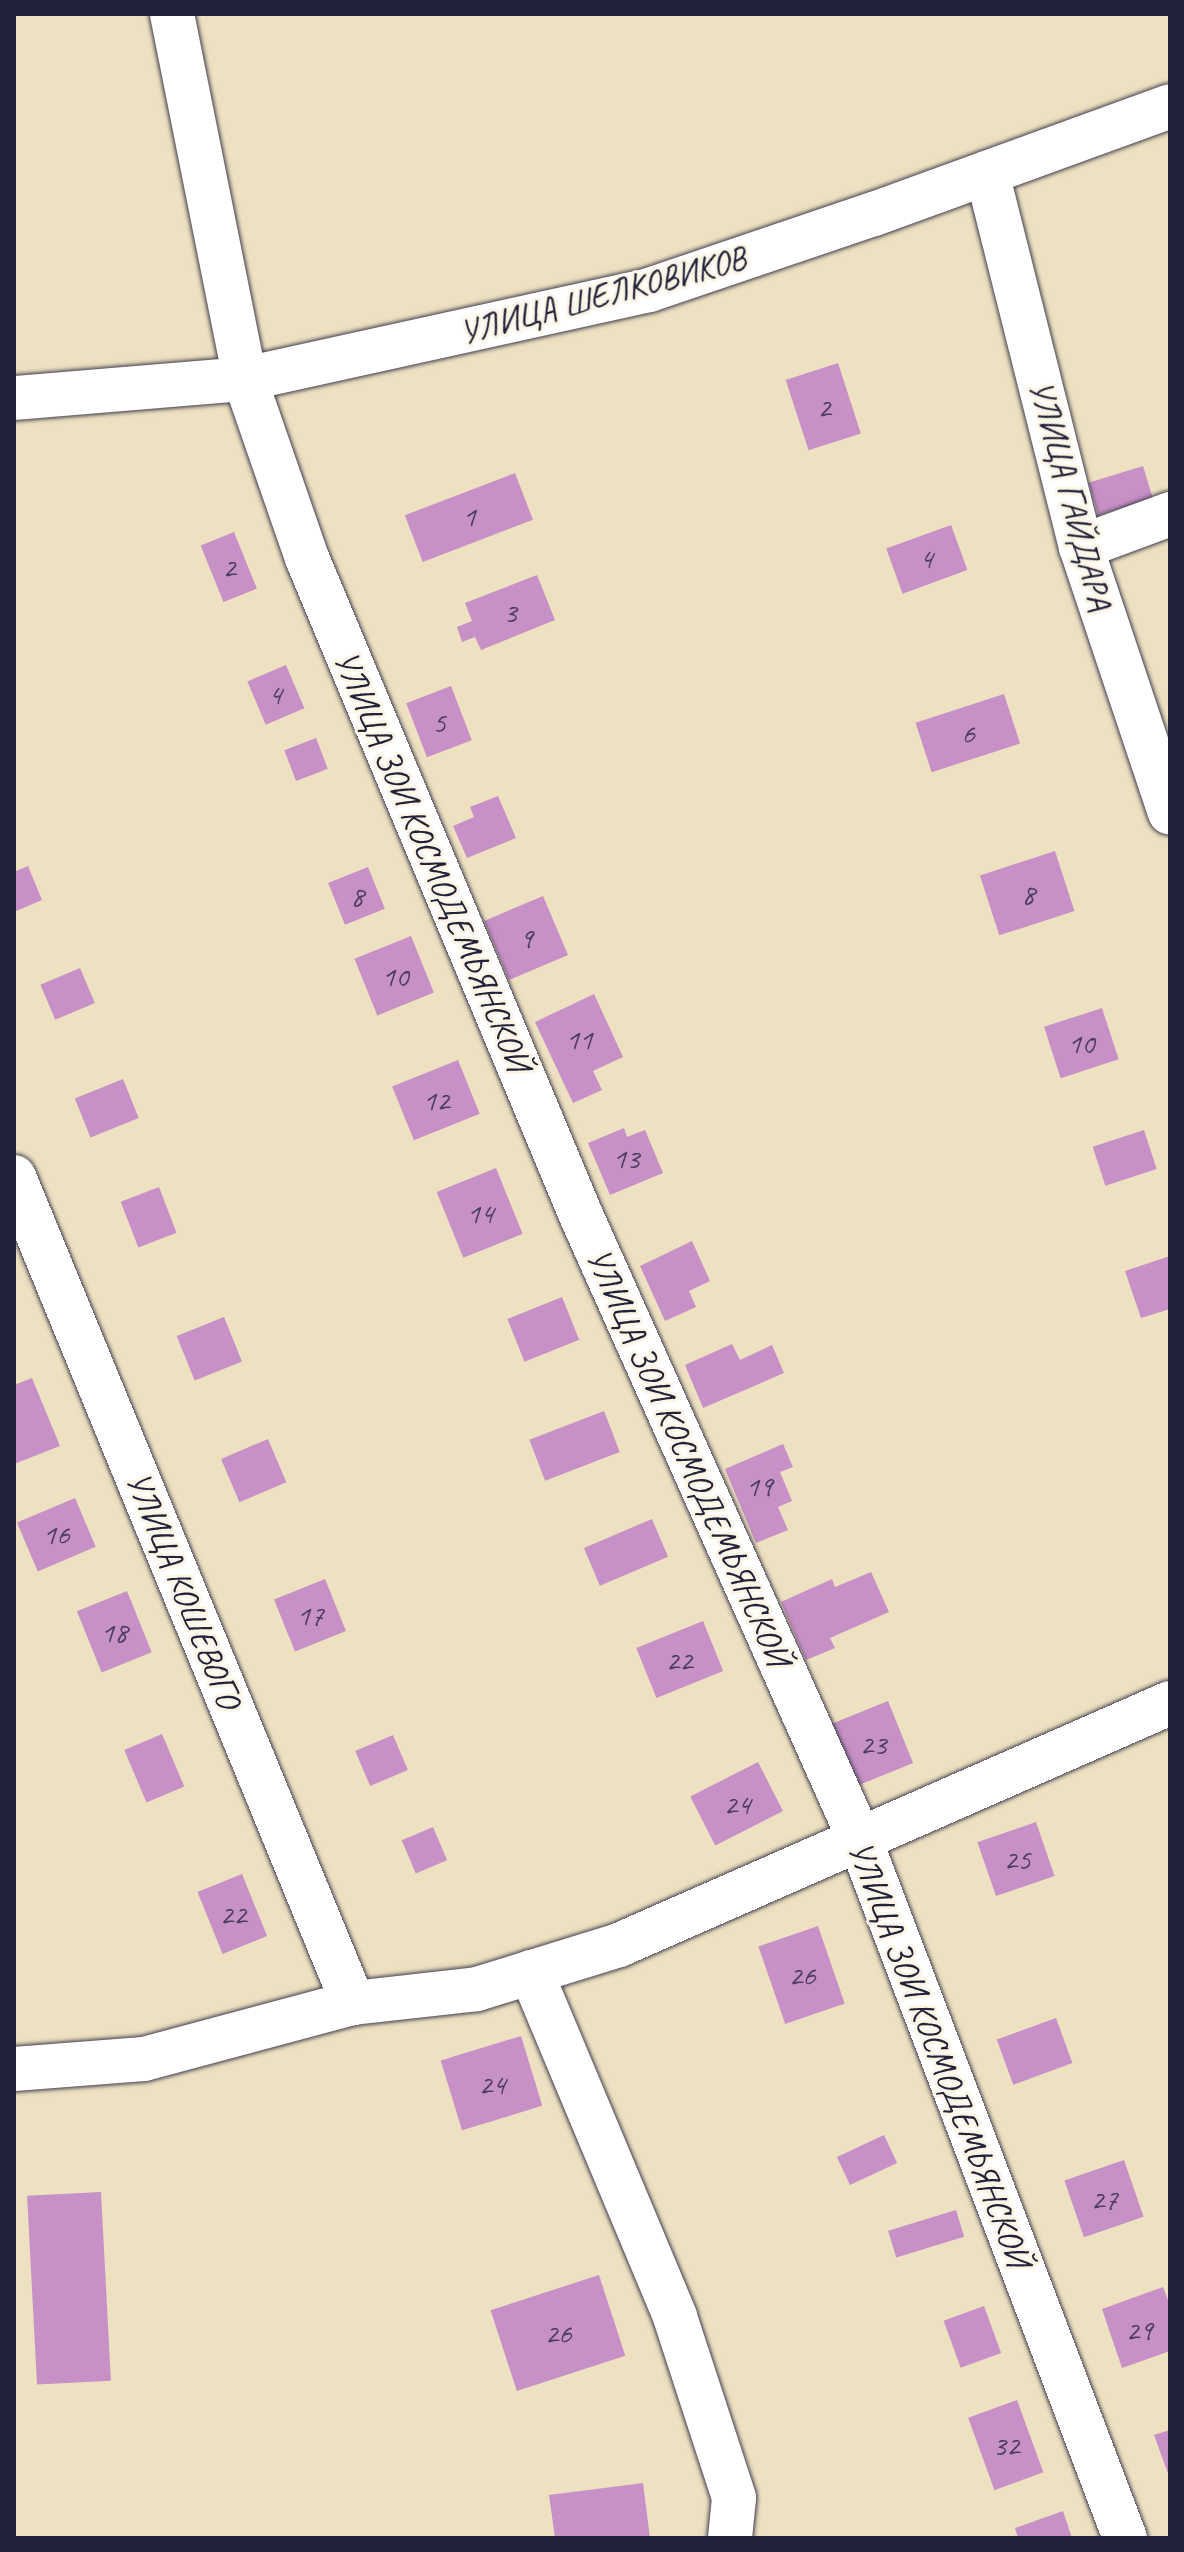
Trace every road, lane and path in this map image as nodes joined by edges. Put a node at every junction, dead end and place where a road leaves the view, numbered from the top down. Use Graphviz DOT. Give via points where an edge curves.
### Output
graph roads {
  1 [pos="172,14"];
  2 [pos="1170,106"];
  3 [pos="987,173"];
  4 [pos="245,379"];
  5 [pos="14,398"];
  6 [pos="1170,514"];
  7 [pos="1081,547"];
  8 [pos="1170,813"];
  9 [pos="14,1177"];
  10 [pos="1170,1703"];
  11 [pos="860,1840"];
  12 [pos="531,1972"];
  13 [pos="353,2003"];
  14 [pos="14,2069"];
  15 [pos="730,2538"];
  16 [pos="1125,2538"];
  1 -- 4 [label="street, УЛИЦА ЗОИ КОСМОДЕМЬЯНСКОЙ"];
  2 -- 3 [label="street, УЛИЦА ШЕЛКОВИКОВ"];
  3 -- 4 [label="street, УЛИЦА ШЕЛКОВИКОВ" via="649,290"];
  3 -- 7 [label="street, УЛИЦА ГАЙДАРА"];
  4 -- 5 [label="street, УЛИЦА ШЕЛКОВИКОВ"];
  4 -- 11 [label="street, УЛИЦА ЗОИ КОСМОДЕМЬЯНСКОЙ" via="307,558 574,1199"];
  6 -- 7 [label="street"];
  7 -- 8 [label="street, УЛИЦА ГАЙДАРА"];
  9 -- 13 [label="street, УЛИЦА КОШЕВОГО"];
  10 -- 11 [label="street"];
  11 -- 12 [label="street" via="619,1945"];
  11 -- 16 [label="street, УЛИЦА ЗОИ КОСМОДЕМЬЯНСКОЙ"];
  12 -- 13 [label="street" via="477,1989"];
  12 -- 15 [label="street" via="675,2317 734,2498"];
  13 -- 14 [label="street" via="144,2059"];
}
